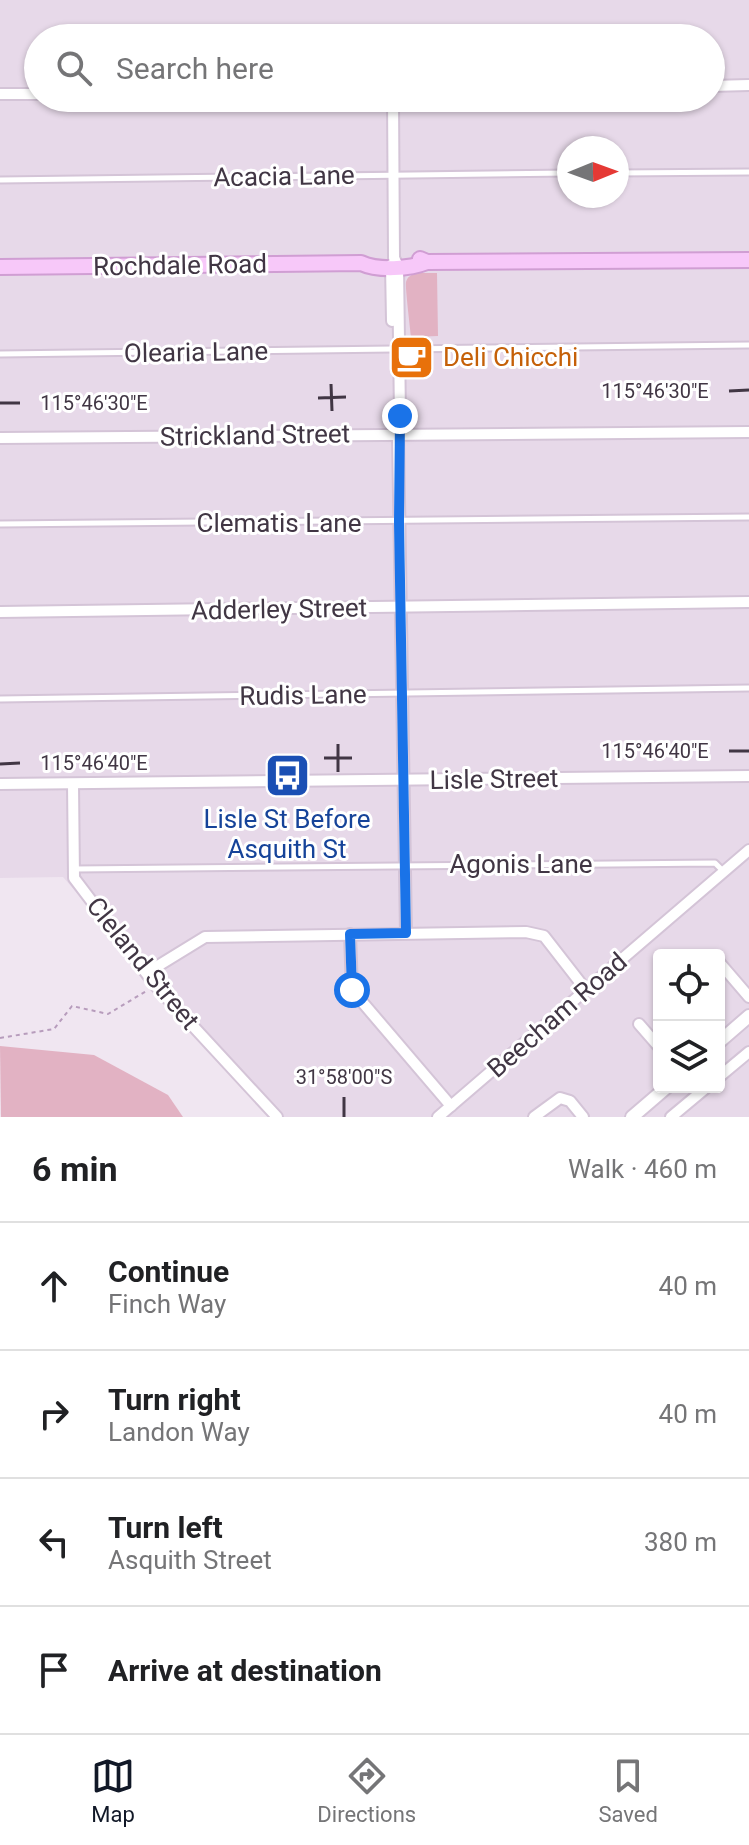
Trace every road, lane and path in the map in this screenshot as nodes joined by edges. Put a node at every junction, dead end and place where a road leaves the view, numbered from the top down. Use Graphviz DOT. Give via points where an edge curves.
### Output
graph roads {
  1 [pos="749,85"];
  2 [pos="725,86"];
  3 [pos="0,94"];
  4 [pos="24,94"];
  5 [pos="393,112"];
  6 [pos="749,172"];
  7 [pos="557,173"];
  8 [pos="629,173"];
  9 [pos="393,175"];
  10 [pos="0,180"];
  11 [pos="749,260"];
  12 [pos="394,264"];
  13 [pos="0,267"];
  14 [pos="749,345"];
  15 [pos="396,349"];
  16 [pos="0,354"];
  17 [pos="749,432"];
  18 [pos="398,434"];
  19 [pos="0,438"];
  20 [pos="749,517"];
  21 [pos="399,522"];
  22 [pos="0,524"];
  23 [pos="749,602"];
  24 [pos="400,608"];
  25 [pos="0,612"];
  26 [pos="749,688"];
  27 [pos="402,694"];
  28 [pos="0,699"];
  29 [pos="749,776"];
  30 [pos="404,780"];
  31 [pos="0,784"];
  32 [pos="73,784"];
  33 [pos="749,850"];
  34 [pos="405,865"];
  35 [pos="74,869"];
  36 [pos="724,872"];
  37 [pos="406,933"];
  38 [pos="350,934"];
  39 [pos="725,969"];
  40 [pos="148,972"];
  41 [pos="156,986"];
  42 [pos="586,990"];
  43 [pos="749,997"];
  44 [pos="749,1016"];
  45 [pos="639,1024"];
  46 [pos="725,1037"];
  47 [pos="0,1038"];
  48 [pos="653,1040"];
  49 [pos="749,1052"];
  50 [pos="725,1072"];
  51 [pos="660,1093"];
  52 [pos="700,1093"];
  53 [pos="451,1106"];
  54 [pos="585,1116"];
  55 [pos="277,1117"];
  56 [pos="438,1117"];
  57 [pos="534,1117"];
  58 [pos="632,1117"];
  59 [pos="671,1117"];
  1 -- 2 [label="street"];
  3 -- 4 [label="street"];
  5 -- 9 [label="street"];
  6 -- 8 [label="lane"];
  7 -- 9 [label="lane, Acacia Lane"];
  9 -- 10 [label="lane, Acacia Lane"];
  9 -- 12 [label="street"];
  11 -- 12 [label="main road, Rochdale Road"];
  12 -- 13 [label="main road, Rochdale Road"];
  12 -- 15 [label="street"];
  14 -- 15 [label="lane, Olearia Lane"];
  15 -- 16 [label="lane, Olearia Lane"];
  15 -- 18 [label="street"];
  17 -- 18 [label="street, Strickland Street"];
  18 -- 19 [label="street, Strickland Street"];
  18 -- 21 [label="street"];
  20 -- 21 [label="lane, Clematis Lane"];
  21 -- 22 [label="lane, Clematis Lane"];
  21 -- 24 [label="street"];
  23 -- 24 [label="street, Adderley Street"];
  24 -- 25 [label="street, Adderley Street"];
  24 -- 27 [label="street"];
  26 -- 27 [label="lane, Rudis Lane"];
  27 -- 28 [label="lane, Rudis Lane"];
  27 -- 30 [label="street"];
  29 -- 30 [label="street, Lisle Street"];
  30 -- 32 [label="street, Lisle Street"];
  30 -- 34 [label="street"];
  31 -- 32 [label="street, Lisle Street"];
  32 -- 35 [label="street, Cleland Street"];
  33 -- 36 [label="street, Beecham Road"];
  34 -- 35 [label="lane, Agonis Lane"];
  34 -- 36 [label="lane, Agonis Lane" via="715,863"];
  34 -- 37 [label="street"];
  35 -- 40 [label="street, Cleland Street" via="74,878"];
  36 -- 42 [label="street, Beecham Road"];
  37 -- 38 [label="street"];
  37 -- 42 [label="street" via="544,936"];
  38 -- 40 [label="street" via="205,937"];
  38 -- 53 [label="street" via="352,990"];
  39 -- 43 [label="street"];
  40 -- 41 [label="street, Cleland Street"];
  41 -- 47 [label="path" via="108,1014 72,1006 54,1029"];
  41 -- 55 [label="street, Cleland Street"];
  42 -- 53 [label="street, Beecham Road"];
  44 -- 46 [label="street"];
  45 -- 48 [label="street"];
  49 -- 50 [label="street"];
  51 -- 58 [label="street"];
  52 -- 59 [label="street"];
  53 -- 56 [label="street, Beecham Road"];
  54 -- 57 [label="street" via="560,1098"];
}
